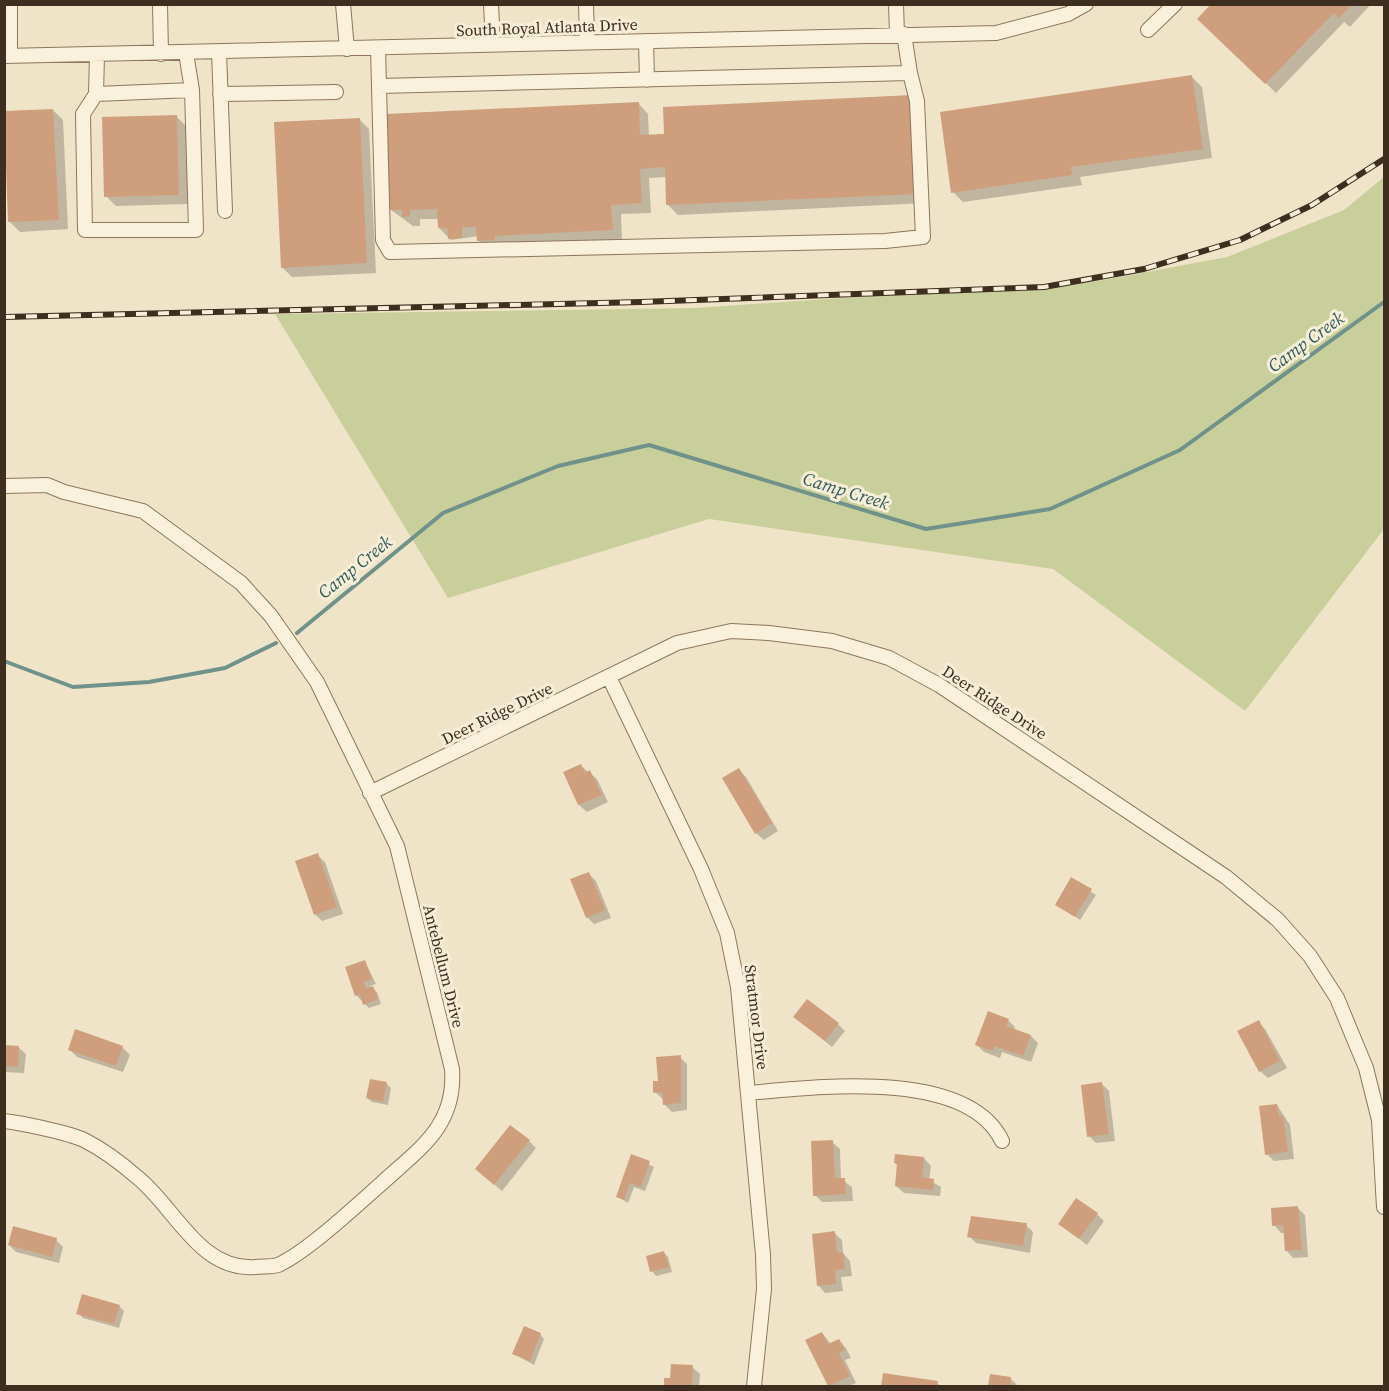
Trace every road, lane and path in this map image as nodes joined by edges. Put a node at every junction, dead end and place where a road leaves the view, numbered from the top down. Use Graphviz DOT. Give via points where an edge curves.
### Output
graph roads {
  1 [pos="160,4"];
  2 [pos="343,4"];
  3 [pos="491,4"];
  4 [pos="586,4"];
  5 [pos="896,4"];
  6 [pos="1086,4"];
  7 [pos="10,6"];
  8 [pos="1168,7"];
  9 [pos="1066,9"];
  10 [pos="1148,30"];
  11 [pos="900,34"];
  12 [pos="646,40"];
  13 [pos="587,42"];
  14 [pos="493,45"];
  15 [pos="378,48"];
  16 [pos="347,49"];
  17 [pos="219,52"];
  18 [pos="186,53"];
  19 [pos="161,54"];
  20 [pos="97,55"];
  21 [pos="7,56"];
  22 [pos="910,73"];
  23 [pos="647,80"];
  24 [pos="379,86"];
  25 [pos="192,90"];
  26 [pos="336,92"];
  27 [pos="96,94"];
  28 [pos="220,94"];
  29 [pos="225,211"];
  30 [pos="4,486"];
  31 [pos="609,677"];
  32 [pos="370,793"];
  33 [pos="749,1093"];
  34 [pos="4,1121"];
  35 [pos="1002,1141"];
  36 [pos="1384,1207"];
  37 [pos="754,1386"];
  1 -- 19 [label="street"];
  2 -- 16 [label="street"];
  3 -- 14 [label="street"];
  4 -- 13 [label="street"];
  5 -- 11 [label="street"];
  6 -- 9 [label="street, South Royal Atlanta Drive"];
  7 -- 21 [label="street"];
  8 -- 10 [label="street"];
  9 -- 11 [label="street, South Royal Atlanta Drive" via="996,33"];
  11 -- 12 [label="street, South Royal Atlanta Drive"];
  11 -- 22 [label="street"];
  12 -- 13 [label="street, South Royal Atlanta Drive"];
  12 -- 23 [label="street"];
  13 -- 14 [label="street, South Royal Atlanta Drive"];
  14 -- 15 [label="street, South Royal Atlanta Drive"];
  15 -- 16 [label="street, South Royal Atlanta Drive"];
  15 -- 24 [label="street"];
  16 -- 17 [label="street, South Royal Atlanta Drive"];
  17 -- 18 [label="street, South Royal Atlanta Drive"];
  17 -- 28 [label="street"];
  18 -- 19 [label="street, South Royal Atlanta Drive"];
  18 -- 25 [label="street"];
  19 -- 20 [label="street, South Royal Atlanta Drive"];
  20 -- 21 [label="street, South Royal Atlanta Drive"];
  20 -- 27 [label="street"];
  22 -- 23 [label="street"];
  22 -- 24 [label="street" via="917,100 923,237 885,241 390,252 383,240"];
  23 -- 24 [label="street"];
  25 -- 27 [label="street"];
  25 -- 27 [label="street" via="196,230 85,230 83,114"];
  26 -- 28 [label="street"];
  28 -- 29 [label="street"];
  30 -- 32 [label="street, Antebellum Drive" via="46,485 143,510 241,583 271,616 317,682"];
  31 -- 32 [label="street, Deer Ridge Drive"];
  31 -- 33 [label="street, Stratmor Drive" via="701,869 727,933 738,987"];
  31 -- 36 [label="street, Deer Ridge Drive" via="677,644 731,632 832,641 889,657 939,685 1226,877 1278,920 1310,956 1337,998 1366,1068 1379,1120"];
  32 -- 34 [label="street, Antebellum Drive" via="397,846 452,1069 451,1104 437,1133 296,1253 276,1265 235,1267 217,1259 188,1233 138,1178 84,1140"];
  33 -- 35 [label="street" via="835,1085 921,1092 961,1104 984,1117"];
  33 -- 37 [label="street, Stratmor Drive" via="764,1255"];
}
